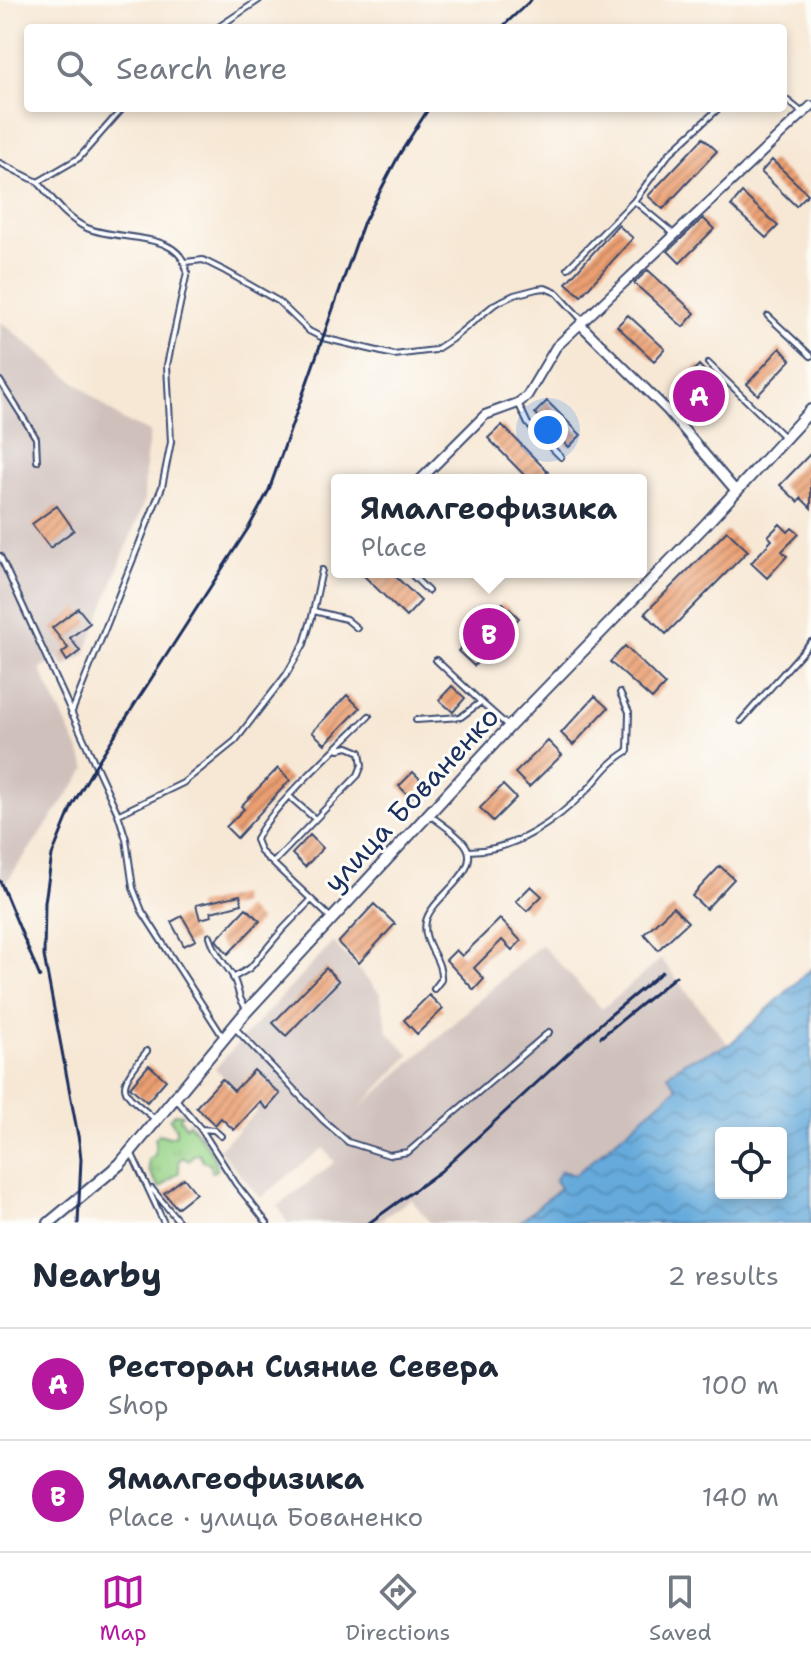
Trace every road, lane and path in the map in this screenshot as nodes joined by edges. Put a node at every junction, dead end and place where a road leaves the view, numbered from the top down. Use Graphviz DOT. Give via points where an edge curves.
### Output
graph roads {
  1 [pos="259,0"];
  2 [pos="223,24"];
  3 [pos="787,99"];
  4 [pos="808,110"];
  5 [pos="119,112"];
  6 [pos="715,112"];
  7 [pos="0,163"];
  8 [pos="38,182"];
  9 [pos="634,201"];
  10 [pos="674,234"];
  11 [pos="185,262"];
  12 [pos="568,268"];
  13 [pos="768,316"];
  14 [pos="581,323"];
  15 [pos="811,356"];
  16 [pos="708,363"];
  17 [pos="0,381"];
  18 [pos="518,403"];
  19 [pos="811,410"];
  20 [pos="786,438"];
  21 [pos="561,457"];
  22 [pos="37,461"];
  23 [pos="426,474"];
  24 [pos="736,491"];
  25 [pos="0,556"];
  26 [pos="322,570"];
  27 [pos="415,578"];
  28 [pos="428,591"];
  29 [pos="314,611"];
  30 [pos="357,628"];
  31 [pos="811,642"];
  32 [pos="436,660"];
  33 [pos="620,693"];
  34 [pos="481,702"];
  35 [pos="71,714"];
  36 [pos="369,716"];
  37 [pos="416,720"];
  38 [pos="741,721"];
  39 [pos="509,727"];
  40 [pos="334,751"];
  41 [pos="290,797"];
  42 [pos="118,814"];
  43 [pos="429,814"];
  44 [pos="316,819"];
  45 [pos="469,851"];
  46 [pos="273,863"];
  47 [pos="311,900"];
  48 [pos="333,920"];
  49 [pos="210,936"];
  50 [pos="233,978"];
  51 [pos="434,989"];
  52 [pos="248,1010"];
  53 [pos="233,1026"];
  54 [pos="549,1032"];
  55 [pos="223,1037"];
  56 [pos="147,1051"];
  57 [pos="174,1098"];
  58 [pos="156,1120"];
  59 [pos="201,1129"];
  60 [pos="221,1136"];
  61 [pos="130,1152"];
  62 [pos="148,1184"];
  63 [pos="49,1223"];
  64 [pos="164,1223"];
  65 [pos="180,1223"];
  66 [pos="267,1223"];
  1 -- 2 [label="lane"];
  3 -- 4 [label="lane"];
  4 -- 10 [label="street"];
  5 -- 8 [label="lane" via="79,158"];
  6 -- 9 [label="lane" via="669,154"];
  7 -- 8 [label="lane"];
  8 -- 11 [label="lane" via="74,222 100,233 164,243"];
  9 -- 10 [label="lane"];
  9 -- 12 [label="lane"];
  10 -- 14 [label="street"];
  11 -- 14 [label="lane" via="203,260 225,271 278,301 323,338 394,355 435,350 495,304 537,289 557,293"];
  11 -- 35 [label="lane" via="186,281 166,375 172,427 167,469"];
  13 -- 15 [label="lane"];
  14 -- 18 [label="street" via="550,355 533,390"];
  14 -- 24 [label="street" via="668,411"];
  16 -- 20 [label="lane"];
  17 -- 22 [label="lane" via="36,438"];
  18 -- 21 [label="lane" via="528,424"];
  18 -- 23 [label="street" via="485,415"];
  19 -- 20 [label="street, улица Бованенко"];
  20 -- 24 [label="street, улица Бованенко"];
  24 -- 39 [label="street, улица Бованенко"];
  25 -- 35 [label="lane"];
  26 -- 29 [label="lane"];
  27 -- 28 [label="lane"];
  29 -- 30 [label="lane" via="346,619"];
  29 -- 42 [label="lane" via="304,644 286,675 235,741 183,783"];
  31 -- 38 [label="lane"];
  32 -- 34 [label="lane"];
  33 -- 45 [label="lane" via="629,712 628,751 549,824 507,844"];
  34 -- 37 [label="lane" via="461,717"];
  34 -- 39 [label="lane"];
  35 -- 42 [label="lane"];
  36 -- 40 [label="lane"];
  39 -- 43 [label="street, улица Бованенко"];
  40 -- 41 [label="lane"];
  40 -- 44 [label="lane" via="355,748 362,765"];
  41 -- 44 [label="lane"];
  41 -- 46 [label="lane" via="256,840"];
  42 -- 55 [label="lane" via="142,911"];
  43 -- 45 [label="lane"];
  43 -- 48 [label="street, улица Бованенко"];
  44 -- 46 [label="lane"];
  45 -- 51 [label="lane" via="464,873 433,905 425,925 427,942 441,967"];
  46 -- 47 [label="lane"];
  47 -- 48 [label="lane"];
  47 -- 50 [label="lane" via="250,968"];
  48 -- 52 [label="street, улица Бованенко"];
  49 -- 50 [label="lane"];
  50 -- 52 [label="lane"];
  52 -- 53 [label="street, улица Бованенко"];
  53 -- 54 [label="lane" via="348,1142 389,1155 408,1152"];
  53 -- 55 [label="street, улица Бованенко"];
  55 -- 57 [label="street, улица Бованенко"];
  56 -- 58 [label="lane" via="124,1088"];
  57 -- 58 [label="street, улица Бованенко"];
  57 -- 59 [label="lane"];
  58 -- 61 [label="street, улица Бованенко"];
  59 -- 60 [label="lane"];
  59 -- 66 [label="lane"];
  61 -- 62 [label="lane"];
  61 -- 63 [label="street, улица Бованенко"];
  62 -- 64 [label="lane"];
  62 -- 65 [label="lane"];
}
